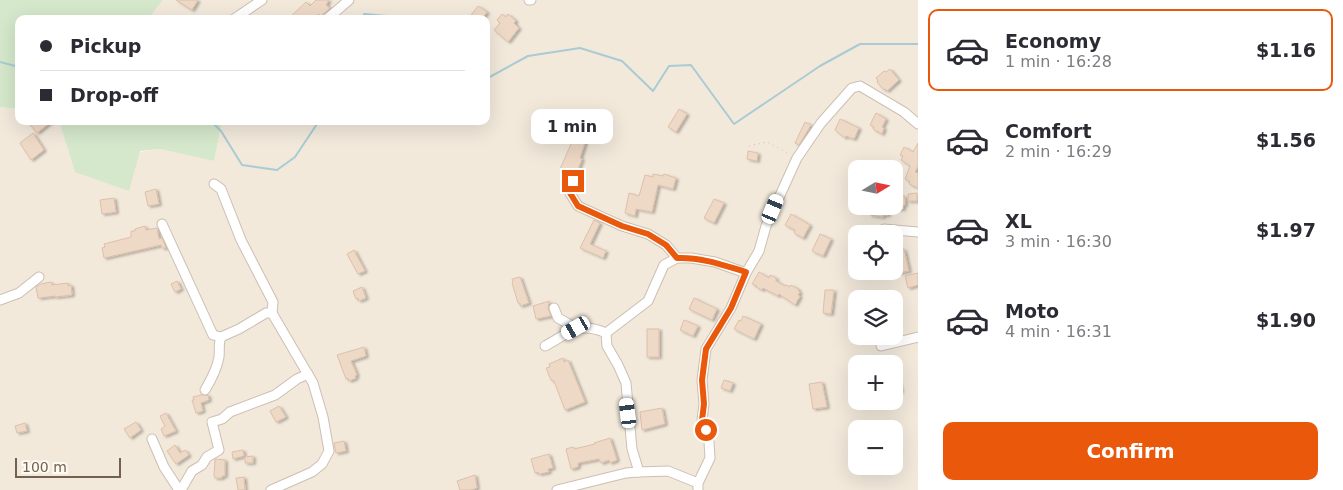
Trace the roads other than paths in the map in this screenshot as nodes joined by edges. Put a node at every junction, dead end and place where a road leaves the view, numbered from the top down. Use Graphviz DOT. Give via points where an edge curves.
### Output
graph roads {
  1 [pos="262,0"];
  2 [pos="349,0"];
  3 [pos="240,15"];
  4 [pos="332,15"];
  5 [pos="918,124"];
  6 [pos="573,181"];
  7 [pos="214,184"];
  8 [pos="162,224"];
  9 [pos="903,231"];
  10 [pos="918,232"];
  11 [pos="677,258"];
  12 [pos="746,272"];
  13 [pos="38,277"];
  14 [pos="0,300"];
  15 [pos="554,308"];
  16 [pos="272,313"];
  17 [pos="576,328"];
  18 [pos="606,333"];
  19 [pos="221,337"];
  20 [pos="918,337"];
  21 [pos="545,346"];
  22 [pos="881,346"];
  23 [pos="308,374"];
  24 [pos="205,390"];
  25 [pos="152,439"];
  26 [pos="639,472"];
  27 [pos="698,486"];
  28 [pos="180,490"];
  29 [pos="271,490"];
  30 [pos="557,490"];
  1 -- 3 [label="street"];
  2 -- 4 [label="street"];
  5 -- 12 [label="street" via="860,86 852,88 797,158 766,226 759,251"];
  6 -- 11 [label="street" via="570,193 578,206 648,234 666,245"];
  7 -- 16 [label="street" via="221,188 241,240 273,302"];
  8 -- 19 [label="street" via="214,335"];
  9 -- 10 [label="street"];
  11 -- 12 [label="street" via="715,262"];
  11 -- 18 [label="street" via="664,266 648,301"];
  12 -- 27 [label="street" via="731,308 706,349 702,420 710,458"];
  13 -- 14 [label="street" via="19,293"];
  15 -- 17 [label="street" via="558,318"];
  16 -- 19 [label="street" via="266,313"];
  16 -- 23 [label="street"];
  17 -- 18 [label="street" via="592,328"];
  17 -- 21 [label="street"];
  18 -- 26 [label="street" via="607,346 626,383 632,449"];
  19 -- 24 [label="street" via="213,377"];
  20 -- 22 [label="street"];
  23 -- 28 [label="street" via="296,378 275,395 212,422 219,450 192,471"];
  23 -- 29 [label="street" via="323,417 329,451 322,464 312,472"];
  25 -- 28 [label="street" via="164,467"];
  26 -- 27 [label="street" via="668,471"];
  26 -- 30 [label="street"];
}
